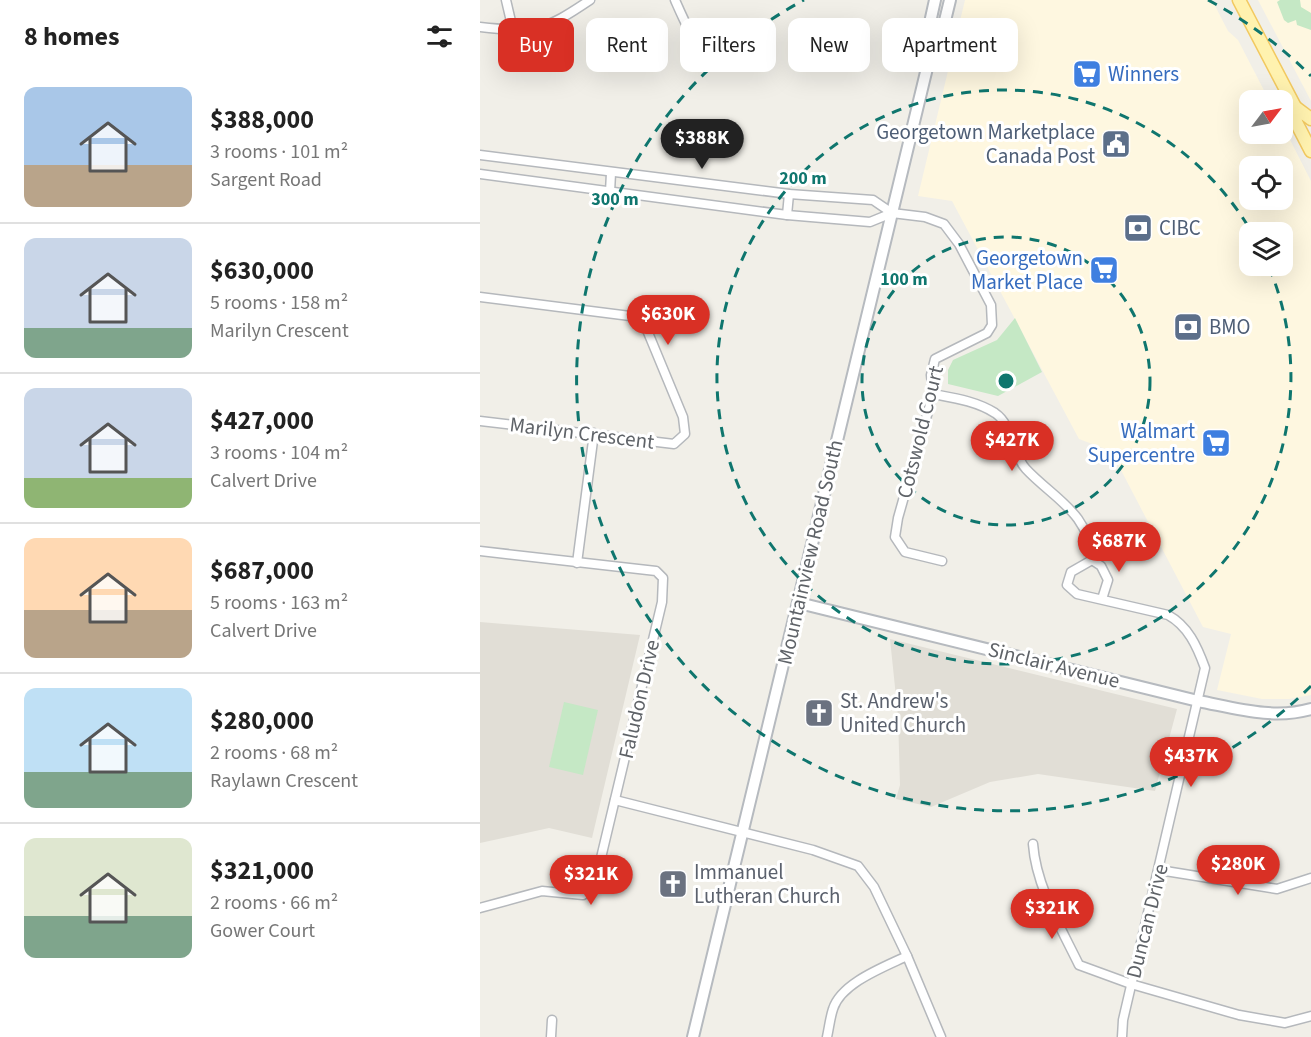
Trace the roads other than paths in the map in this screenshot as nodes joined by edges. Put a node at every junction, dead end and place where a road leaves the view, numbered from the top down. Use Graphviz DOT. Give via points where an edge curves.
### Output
graph roads {
  1 [pos="506,0"];
  2 [pos="590,0"];
  3 [pos="675,0"];
  4 [pos="935,0"];
  5 [pos="950,0"];
  6 [pos="1239,0"];
  7 [pos="510,18"];
  8 [pos="563,18"];
  9 [pos="684,18"];
  10 [pos="931,18"];
  11 [pos="946,18"];
  12 [pos="480,27"];
  13 [pos="498,29"];
  14 [pos="926,72"];
  15 [pos="1295,107"];
  16 [pos="1311,119"];
  17 [pos="1311,151"];
  18 [pos="480,155"];
  19 [pos="610,173"];
  20 [pos="480,174"];
  21 [pos="610,192"];
  22 [pos="789,194"];
  23 [pos="892,213"];
  24 [pos="787,215"];
  25 [pos="480,297"];
  26 [pos="933,394"];
  27 [pos="480,421"];
  28 [pos="594,433"];
  29 [pos="480,550"];
  30 [pos="1092,560"];
  31 [pos="942,561"];
  32 [pos="576,563"];
  33 [pos="1102,599"];
  34 [pos="798,603"];
  35 [pos="1198,701"];
  36 [pos="1311,709"];
  37 [pos="615,800"];
  38 [pos="743,833"];
  39 [pos="1033,844"];
  40 [pos="1159,870"];
  41 [pos="1311,878"];
  42 [pos="480,908"];
  43 [pos="907,956"];
  44 [pos="1131,984"];
  45 [pos="1311,1016"];
  46 [pos="552,1020"];
  47 [pos="551,1037"];
  48 [pos="693,1037"];
  49 [pos="827,1037"];
  50 [pos="941,1037"];
  51 [pos="1122,1037"];
  1 -- 7 [label="street"];
  2 -- 8 [label="street"];
  3 -- 9 [label="street"];
  4 -- 10 [label="main road, Mountainview Road South"];
  5 -- 11 [label="main road, Mountainview Road South"];
  6 -- 15 [label="main road"];
  12 -- 13 [label="street"];
  14 -- 23 [label="main road, Mountainview Road South"];
  15 -- 16 [label="main road"];
  15 -- 17 [label="main road" via="1296,122"];
  18 -- 19 [label="street"];
  19 -- 21 [label="street"];
  19 -- 22 [label="street"];
  20 -- 21 [label="street"];
  21 -- 24 [label="street"];
  22 -- 23 [label="street" via="873,200"];
  22 -- 24 [label="street"];
  23 -- 24 [label="street" via="870,222"];
  23 -- 26 [label="street, Cotswold Court" via="944,224 991,305 992,325 987,333 935,359 931,375"];
  23 -- 34 [label="main road, Mountainview Road South"];
  25 -- 28 [label="street, Marilyn Crescent" via="630,316 647,330 683,417 685,434 674,444"];
  26 -- 30 [label="street" via="975,402 997,414 1025,468 1062,499 1077,518 1092,545"];
  26 -- 31 [label="street, Cotswold Court" via="895,537 905,552"];
  27 -- 28 [label="street, Marilyn Crescent"];
  28 -- 32 [label="street"];
  29 -- 32 [label="street, Faludon Drive"];
  30 -- 33 [label="street" via="1101,566 1108,580"];
  30 -- 33 [label="street" via="1071,572 1067,585 1077,594"];
  32 -- 37 [label="street, Faludon Drive" via="656,571 663,578 662,602"];
  33 -- 35 [label="street, Duncan Drive" via="1168,615 1180,622 1205,668"];
  34 -- 35 [label="main road, Sinclair Avenue"];
  34 -- 38 [label="main road, Mountainview Road South"];
  35 -- 36 [label="main road, Sinclair Avenue" via="1265,714 1295,714"];
  35 -- 40 [label="street, Duncan Drive"];
  37 -- 38 [label="street"];
  37 -- 42 [label="street, Faludon Drive" via="595,883 583,895 543,891"];
  38 -- 43 [label="street" via="858,866 874,887"];
  38 -- 48 [label="main road, Mountainview Road South"];
  39 -- 44 [label="street" via="1034,862 1079,966"];
  40 -- 41 [label="street" via="1277,890"];
  40 -- 44 [label="street, Duncan Drive"];
  43 -- 49 [label="street" via="850,987 833,1007"];
  43 -- 50 [label="street"];
  44 -- 45 [label="street" via="1239,1015 1286,1023"];
  44 -- 51 [label="street, Duncan Drive"];
  46 -- 47 [label="street"];
}
